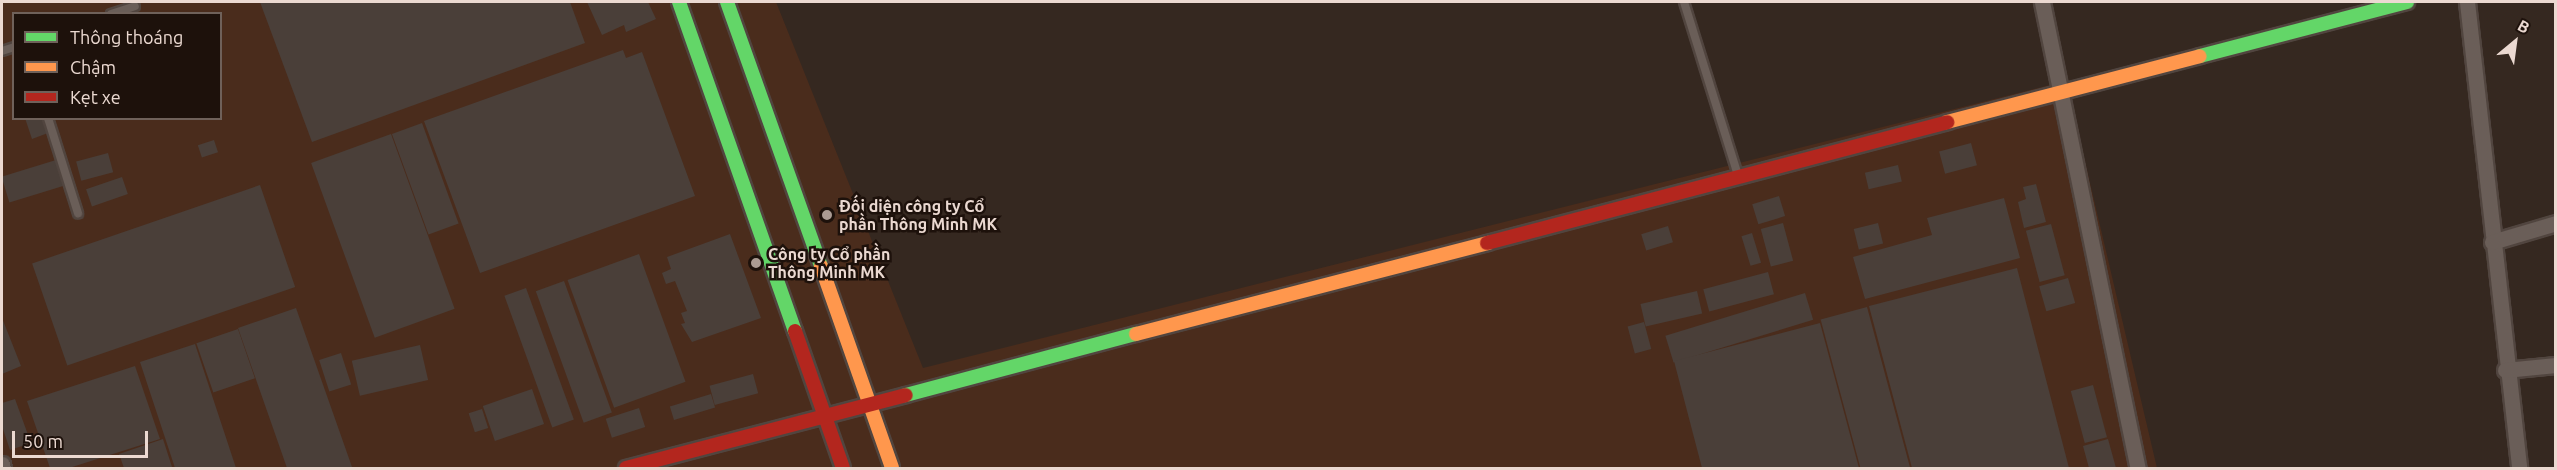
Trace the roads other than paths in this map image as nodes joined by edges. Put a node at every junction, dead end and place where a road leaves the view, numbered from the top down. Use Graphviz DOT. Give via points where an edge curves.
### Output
graph roads {
  1 [pos="679,2"];
  2 [pos="728,2"];
  3 [pos="1684,2"];
  4 [pos="2042,2"];
  5 [pos="2408,2"];
  6 [pos="2467,2"];
  7 [pos="135,6"];
  8 [pos="117,12"];
  9 [pos="2061,92"];
  10 [pos="49,120"];
  11 [pos="1738,177"];
  12 [pos="78,213"];
  13 [pos="2556,224"];
  14 [pos="2492,242"];
  15 [pos="2556,365"];
  16 [pos="2505,370"];
  17 [pos="869,404"];
  18 [pos="825,417"];
  19 [pos="2,464"];
  20 [pos="3,468"];
  21 [pos="626,468"];
  22 [pos="843,468"];
  23 [pos="892,468"];
  24 [pos="2138,468"];
  25 [pos="2519,468"];
  1 -- 18 [label="street"];
  2 -- 17 [label="street"];
  3 -- 11 [label="lane"];
  4 -- 9 [label="street"];
  5 -- 9 [label="street"];
  6 -- 14 [label="street"];
  7 -- 8 [label="lane"];
  9 -- 11 [label="street"];
  9 -- 24 [label="street"];
  10 -- 12 [label="lane"];
  11 -- 17 [label="street"];
  13 -- 14 [label="street"];
  14 -- 16 [label="street"];
  15 -- 16 [label="street"];
  16 -- 25 [label="street"];
  17 -- 18 [label="street"];
  17 -- 23 [label="street"];
  18 -- 21 [label="street"];
  18 -- 22 [label="street"];
  19 -- 20 [label="street"];
}
